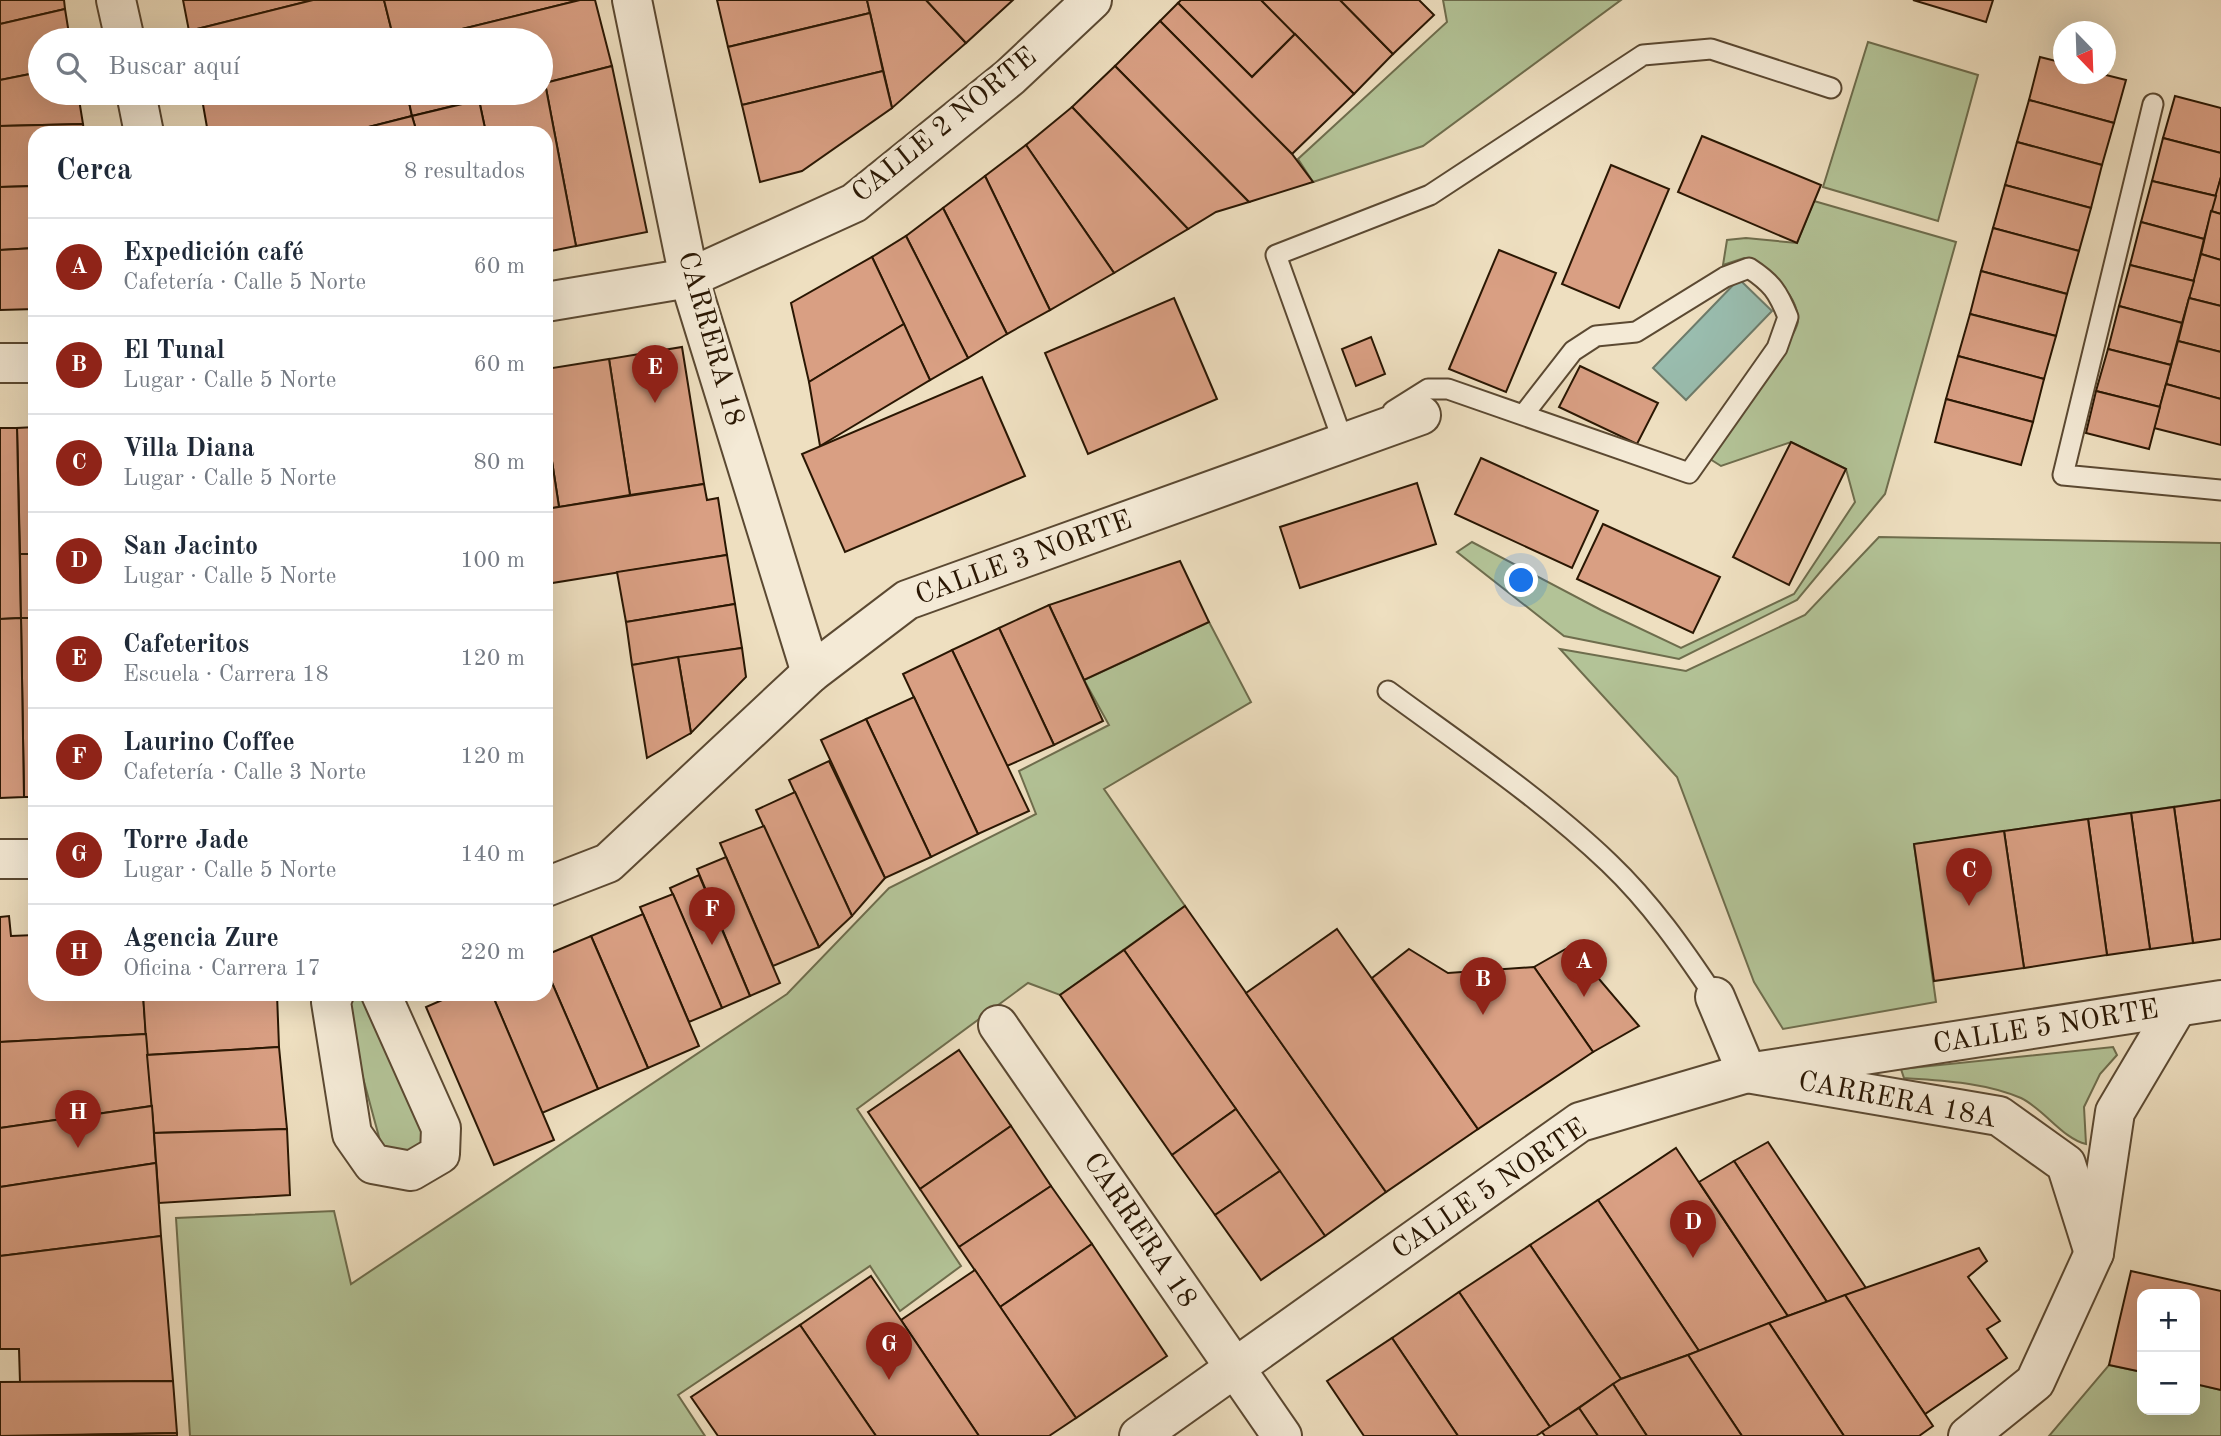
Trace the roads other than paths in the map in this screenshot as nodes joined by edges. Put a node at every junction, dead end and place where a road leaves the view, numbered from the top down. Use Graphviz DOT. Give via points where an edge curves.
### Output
graph roads {
  1 [pos="116,0"];
  2 [pos="632,0"];
  3 [pos="1092,0"];
  4 [pos="122,28"];
  5 [pos="1831,88"];
  6 [pos="2153,104"];
  7 [pos="138,105"];
  8 [pos="143,126"];
  9 [pos="689,278"];
  10 [pos="553,301"];
  11 [pos="0,363"];
  12 [pos="28,363"];
  13 [pos="1524,414"];
  14 [pos="1421,415"];
  15 [pos="1344,444"];
  16 [pos="2221,490"];
  17 [pos="811,673"];
  18 [pos="1388,691"];
  19 [pos="0,859"];
  20 [pos="28,859"];
  21 [pos="553,884"];
  22 [pos="1715,997"];
  23 [pos="2221,1000"];
  24 [pos="331,1001"];
  25 [pos="384,1001"];
  26 [pos="2176,1009"];
  27 [pos="998,1025"];
  28 [pos="1747,1073"];
  29 [pos="2094,1253"];
  30 [pos="1235,1370"];
  31 [pos="1139,1436"];
  32 [pos="1282,1436"];
  33 [pos="1968,1436"];
  1 -- 4 [label="street"];
  2 -- 9 [label="street, CARRERA 18"];
  3 -- 9 [label="street, CALLE 2 NORTE" via="1010,77 854,203"];
  5 -- 15 [label="lane" via="1711,49 1643,55 1430,195 1276,255"];
  6 -- 16 [label="lane" via="2063,475"];
  7 -- 8 [label="street"];
  9 -- 10 [label="street, CALLE 2 NORTE"];
  9 -- 17 [label="street, CARRERA 18"];
  11 -- 12 [label="street"];
  13 -- 13 [label="lane" via="1573,351 1596,336 1636,332 1725,277 1749,268 1778,292 1788,317 1777,348 1689,473"];
  13 -- 15 [label="lane" via="1448,389 1428,389"];
  14 -- 15 [label="street, CALLE 3 NORTE"];
  15 -- 17 [label="street, CALLE 3 NORTE" via="907,600"];
  17 -- 21 [label="street, CALLE 3 NORTE" via="608,863"];
  18 -- 22 [label="lane" via="1532,798 1609,863 1665,923"];
  19 -- 20 [label="street"];
  22 -- 28 [label="street"];
  23 -- 26 [label="street, CALLE 5 NORTE"];
  24 -- 25 [label="street" via="352,1134 373,1164 411,1171 440,1154 441,1128"];
  26 -- 28 [label="street, CALLE 5 NORTE"];
  26 -- 29 [label="street" via="2115,1112"];
  27 -- 30 [label="street, CARRERA 18"];
  28 -- 29 [label="street, CARRERA 18A" via="1999,1115 2066,1164"];
  28 -- 30 [label="street, CALLE 5 NORTE" via="1580,1122"];
  29 -- 33 [label="street" via="2035,1382"];
  30 -- 31 [label="street, CALLE 5 NORTE"];
  30 -- 32 [label="street, CARRERA 18"];
}
